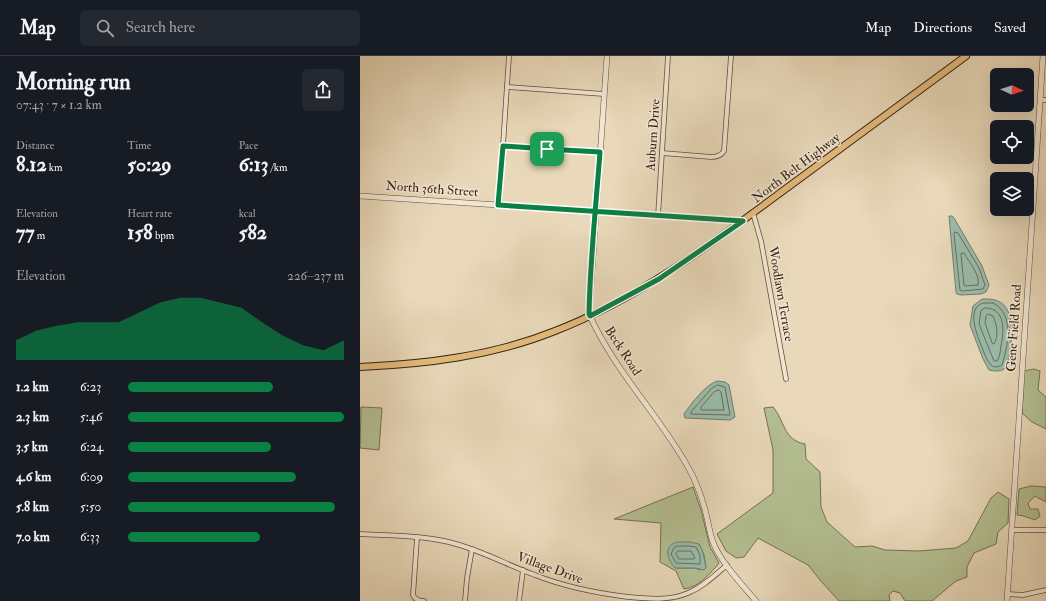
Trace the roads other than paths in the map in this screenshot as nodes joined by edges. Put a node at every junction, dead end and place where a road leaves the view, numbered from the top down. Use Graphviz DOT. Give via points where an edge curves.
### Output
graph roads {
  1 [pos="509,56"];
  2 [pos="607,56"];
  3 [pos="668,56"];
  4 [pos="731,56"];
  5 [pos="966,56"];
  6 [pos="1043,56"];
  7 [pos="507,87"];
  8 [pos="604,94"];
  9 [pos="1040,100"];
  10 [pos="1046,100"];
  11 [pos="503,146"];
  12 [pos="600,152"];
  13 [pos="662,153"];
  14 [pos="360,196"];
  15 [pos="498,205"];
  16 [pos="596,211"];
  17 [pos="753,213"];
  18 [pos="658,216"];
  19 [pos="743,221"];
  20 [pos="590,316"];
  21 [pos="360,367"];
  22 [pos="786,379"];
  23 [pos="1012,530"];
  24 [pos="1046,530"];
  25 [pos="360,534"];
  26 [pos="417,538"];
  27 [pos="472,549"];
  28 [pos="727,565"];
  29 [pos="523,570"];
  30 [pos="1046,590"];
  31 [pos="1008,594"];
  32 [pos="627,599"];
  33 [pos="424,601"];
  34 [pos="465,601"];
  35 [pos="519,601"];
  36 [pos="756,601"];
  37 [pos="1007,601"];
  1 -- 7 [label="street"];
  2 -- 8 [label="street, Beck Road"];
  3 -- 13 [label="street, Auburn Drive"];
  4 -- 13 [label="street" via="724,151 719,156 711,157"];
  5 -- 17 [label="main road, North Belt Highway"];
  6 -- 9 [label="street, Gene Field Road"];
  7 -- 8 [label="street"];
  7 -- 11 [label="street"];
  8 -- 12 [label="street, Beck Road"];
  9 -- 10 [label="street"];
  9 -- 23 [label="street, Gene Field Road"];
  11 -- 12 [label="street"];
  11 -- 15 [label="street"];
  12 -- 16 [label="street, Beck Road"];
  13 -- 18 [label="street, Auburn Drive"];
  14 -- 15 [label="street, North 36th Street"];
  15 -- 16 [label="street, North 36th Street"];
  16 -- 18 [label="street, North 36th Street"];
  16 -- 20 [label="street, Beck Road"];
  17 -- 19 [label="main road, North Belt Highway"];
  17 -- 22 [label="street, Woodlawn Terrace" via="762,242"];
  18 -- 19 [label="street, North 36th Street"];
  19 -- 20 [label="main road, North Belt Highway" via="659,279"];
  20 -- 21 [label="main road, North Belt Highway" via="525,342 471,355 404,365"];
  20 -- 28 [label="street, Beck Road" via="612,356 674,443 688,468 700,492 713,542"];
  23 -- 24 [label="street"];
  23 -- 31 [label="street, Gene Field Road"];
  25 -- 26 [label="street, Village Drive"];
  26 -- 27 [label="street, Village Drive"];
  26 -- 33 [label="street" via="413,595 417,600"];
  27 -- 29 [label="street, Village Drive"];
  27 -- 34 [label="street"];
  28 -- 32 [label="street, Village Drive" via="687,594 663,599"];
  28 -- 36 [label="street, Beck Road"];
  29 -- 32 [label="street, Village Drive" via="559,584"];
  29 -- 35 [label="street"];
  30 -- 31 [label="street" via="1023,595"];
  31 -- 37 [label="street, Gene Field Road"];
}
